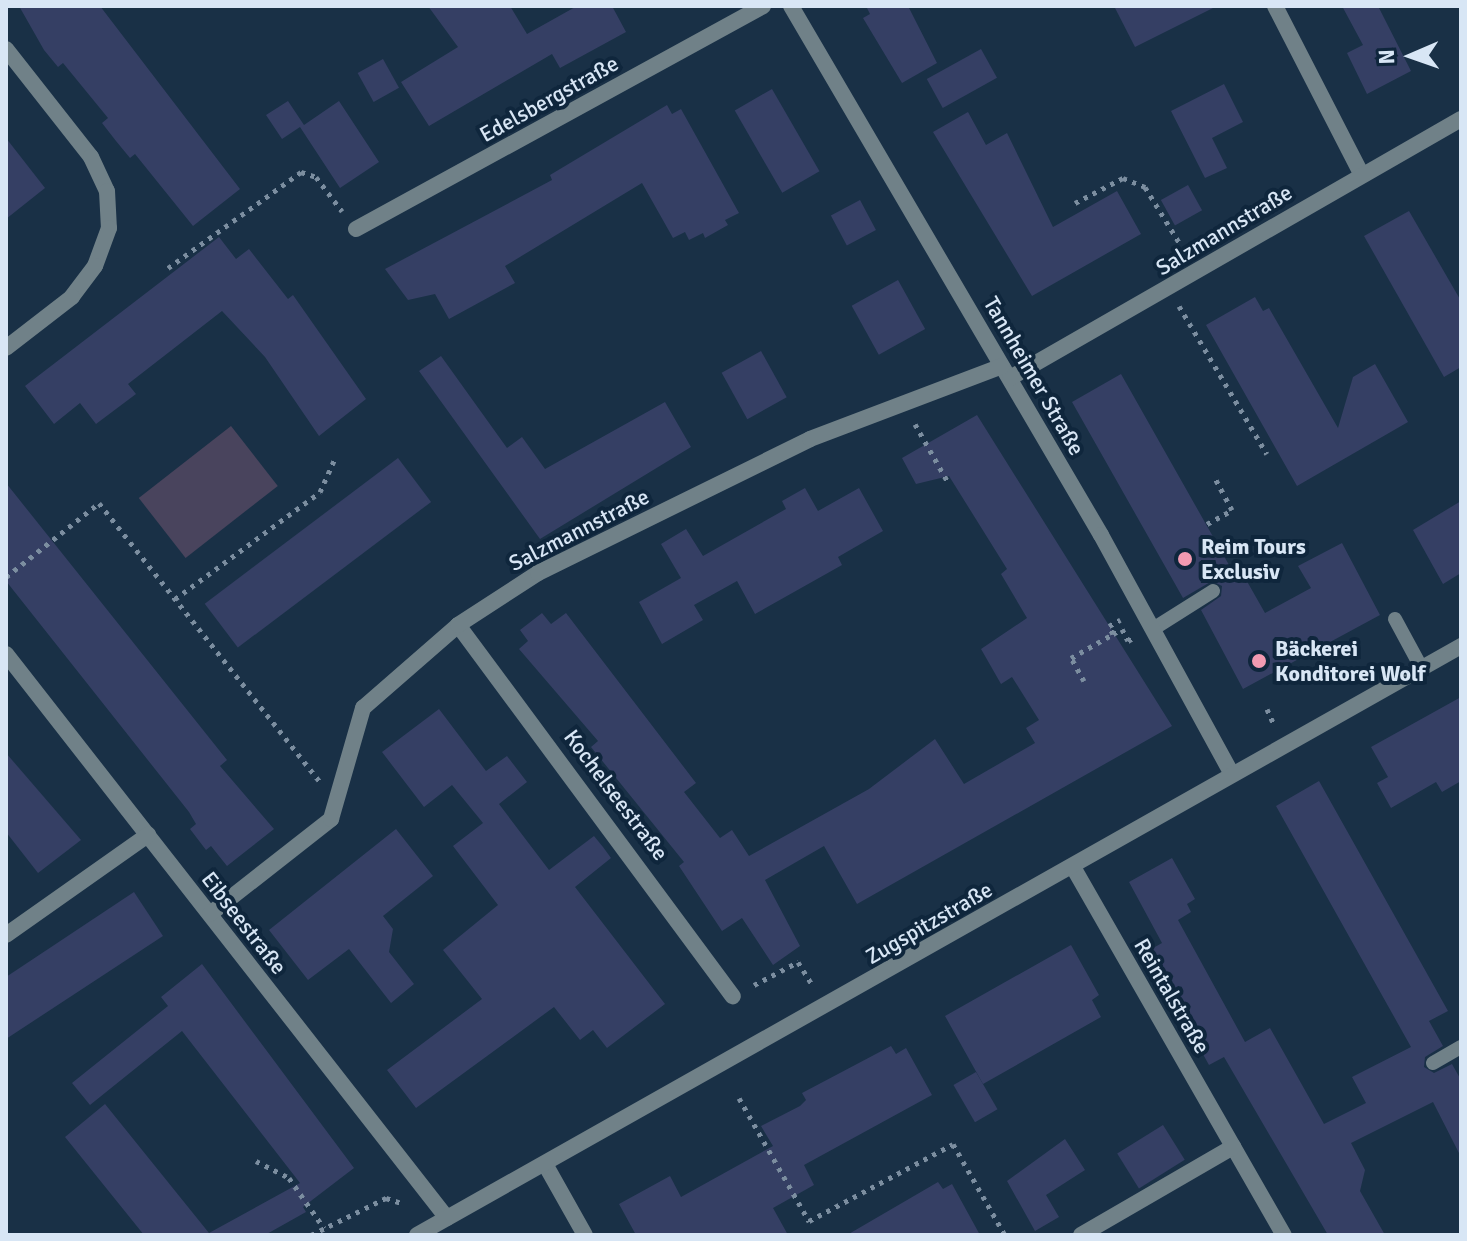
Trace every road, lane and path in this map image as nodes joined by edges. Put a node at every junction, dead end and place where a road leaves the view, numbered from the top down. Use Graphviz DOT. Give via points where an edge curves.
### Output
graph roads {
  1 [pos="763,6"];
  2 [pos="791,6"];
  3 [pos="1275,6"];
  4 [pos="6,49"];
  5 [pos="1461,119"];
  6 [pos="1362,175"];
  7 [pos="1075,203"];
  8 [pos="356,229"];
  9 [pos="168,268"];
  10 [pos="1197,272"];
  11 [pos="1168,288"];
  12 [pos="6,348"];
  13 [pos="1006,372"];
  14 [pos="903,403"];
  15 [pos="1267,454"];
  16 [pos="335,458"];
  17 [pos="1215,478"];
  18 [pos="949,484"];
  19 [pos="1207,524"];
  20 [pos="6,577"];
  21 [pos="1213,591"];
  22 [pos="175,599"];
  23 [pos="1124,617"];
  24 [pos="1395,619"];
  25 [pos="458,625"];
  26 [pos="1153,629"];
  27 [pos="1461,646"];
  28 [pos="6,654"];
  29 [pos="1421,667"];
  30 [pos="1084,681"];
  31 [pos="1231,772"];
  32 [pos="337,803"];
  33 [pos="148,835"];
  34 [pos="1073,867"];
  35 [pos="210,914"];
  36 [pos="6,935"];
  37 [pos="733,996"];
  38 [pos="826,1007"];
  39 [pos="1461,1047"];
  40 [pos="1433,1063"];
  41 [pos="739,1098"];
  42 [pos="1233,1147"];
  43 [pos="256,1161"];
  44 [pos="545,1164"];
  45 [pos="386,1198"];
  46 [pos="447,1218"];
  47 [pos="324,1228"];
  48 [pos="311,1235"];
  49 [pos="417,1235"];
  50 [pos="585,1235"];
  51 [pos="1005,1235"];
  52 [pos="1081,1235"];
  53 [pos="1284,1235"];
  1 -- 8 [label="street, Edelsbergstraße"];
  2 -- 13 [label="street, Tannheimer Straße"];
  3 -- 6 [label="street"];
  4 -- 12 [label="street" via="91,157 107,191 109,228 95,266 72,297"];
  5 -- 6 [label="street, Salzmannstraße"];
  6 -- 10 [label="street, Salzmannstraße"];
  7 -- 10 [label="path" via="1123,178 1145,187"];
  8 -- 9 [label="path" via="316,177 301,172"];
  10 -- 11 [label="street, Salzmannstraße"];
  11 -- 13 [label="street, Salzmannstraße"];
  11 -- 15 [label="path"];
  13 -- 14 [label="street, Salzmannstraße"];
  13 -- 26 [label="street, Tannheimer Straße"];
  14 -- 18 [label="path"];
  14 -- 25 [label="street, Salzmannstraße" via="810,439 538,573"];
  16 -- 22 [label="path" via="320,492"];
  17 -- 19 [label="path" via="1232,510"];
  20 -- 22 [label="path" via="99,503"];
  21 -- 26 [label="lane"];
  22 -- 32 [label="path"];
  23 -- 30 [label="path" via="1109,626 1113,634 1071,658"];
  24 -- 29 [label="lane"];
  25 -- 32 [label="street, Salzmannstraße" via="363,708"];
  25 -- 37 [label="street, Kochelseestraße"];
  26 -- 31 [label="street, Tannheimer Straße"];
  27 -- 29 [label="street, Zugspitzstraße"];
  28 -- 33 [label="street, Eibseestraße"];
  29 -- 31 [label="street, Zugspitzstraße"];
  31 -- 34 [label="street, Zugspitzstraße"];
  32 -- 35 [label="street, Salzmannstraße" via="306,843"];
  33 -- 35 [label="street, Eibseestraße"];
  33 -- 36 [label="street"];
  34 -- 38 [label="street, Zugspitzstraße"];
  34 -- 42 [label="street, Reintalstraße"];
  35 -- 46 [label="street, Eibseestraße"];
  37 -- 38 [label="path" via="798,962"];
  38 -- 44 [label="street, Zugspitzstraße"];
  39 -- 40 [label="lane"];
  41 -- 51 [label="path" via="809,1221 953,1144"];
  42 -- 52 [label="street"];
  42 -- 53 [label="street, Reintalstraße"];
  43 -- 47 [label="path" via="289,1178"];
  44 -- 46 [label="street, Zugspitzstraße"];
  44 -- 50 [label="street"];
  45 -- 47 [label="path"];
  46 -- 49 [label="street, Zugspitzstraße"];
  47 -- 48 [label="path"];
}
